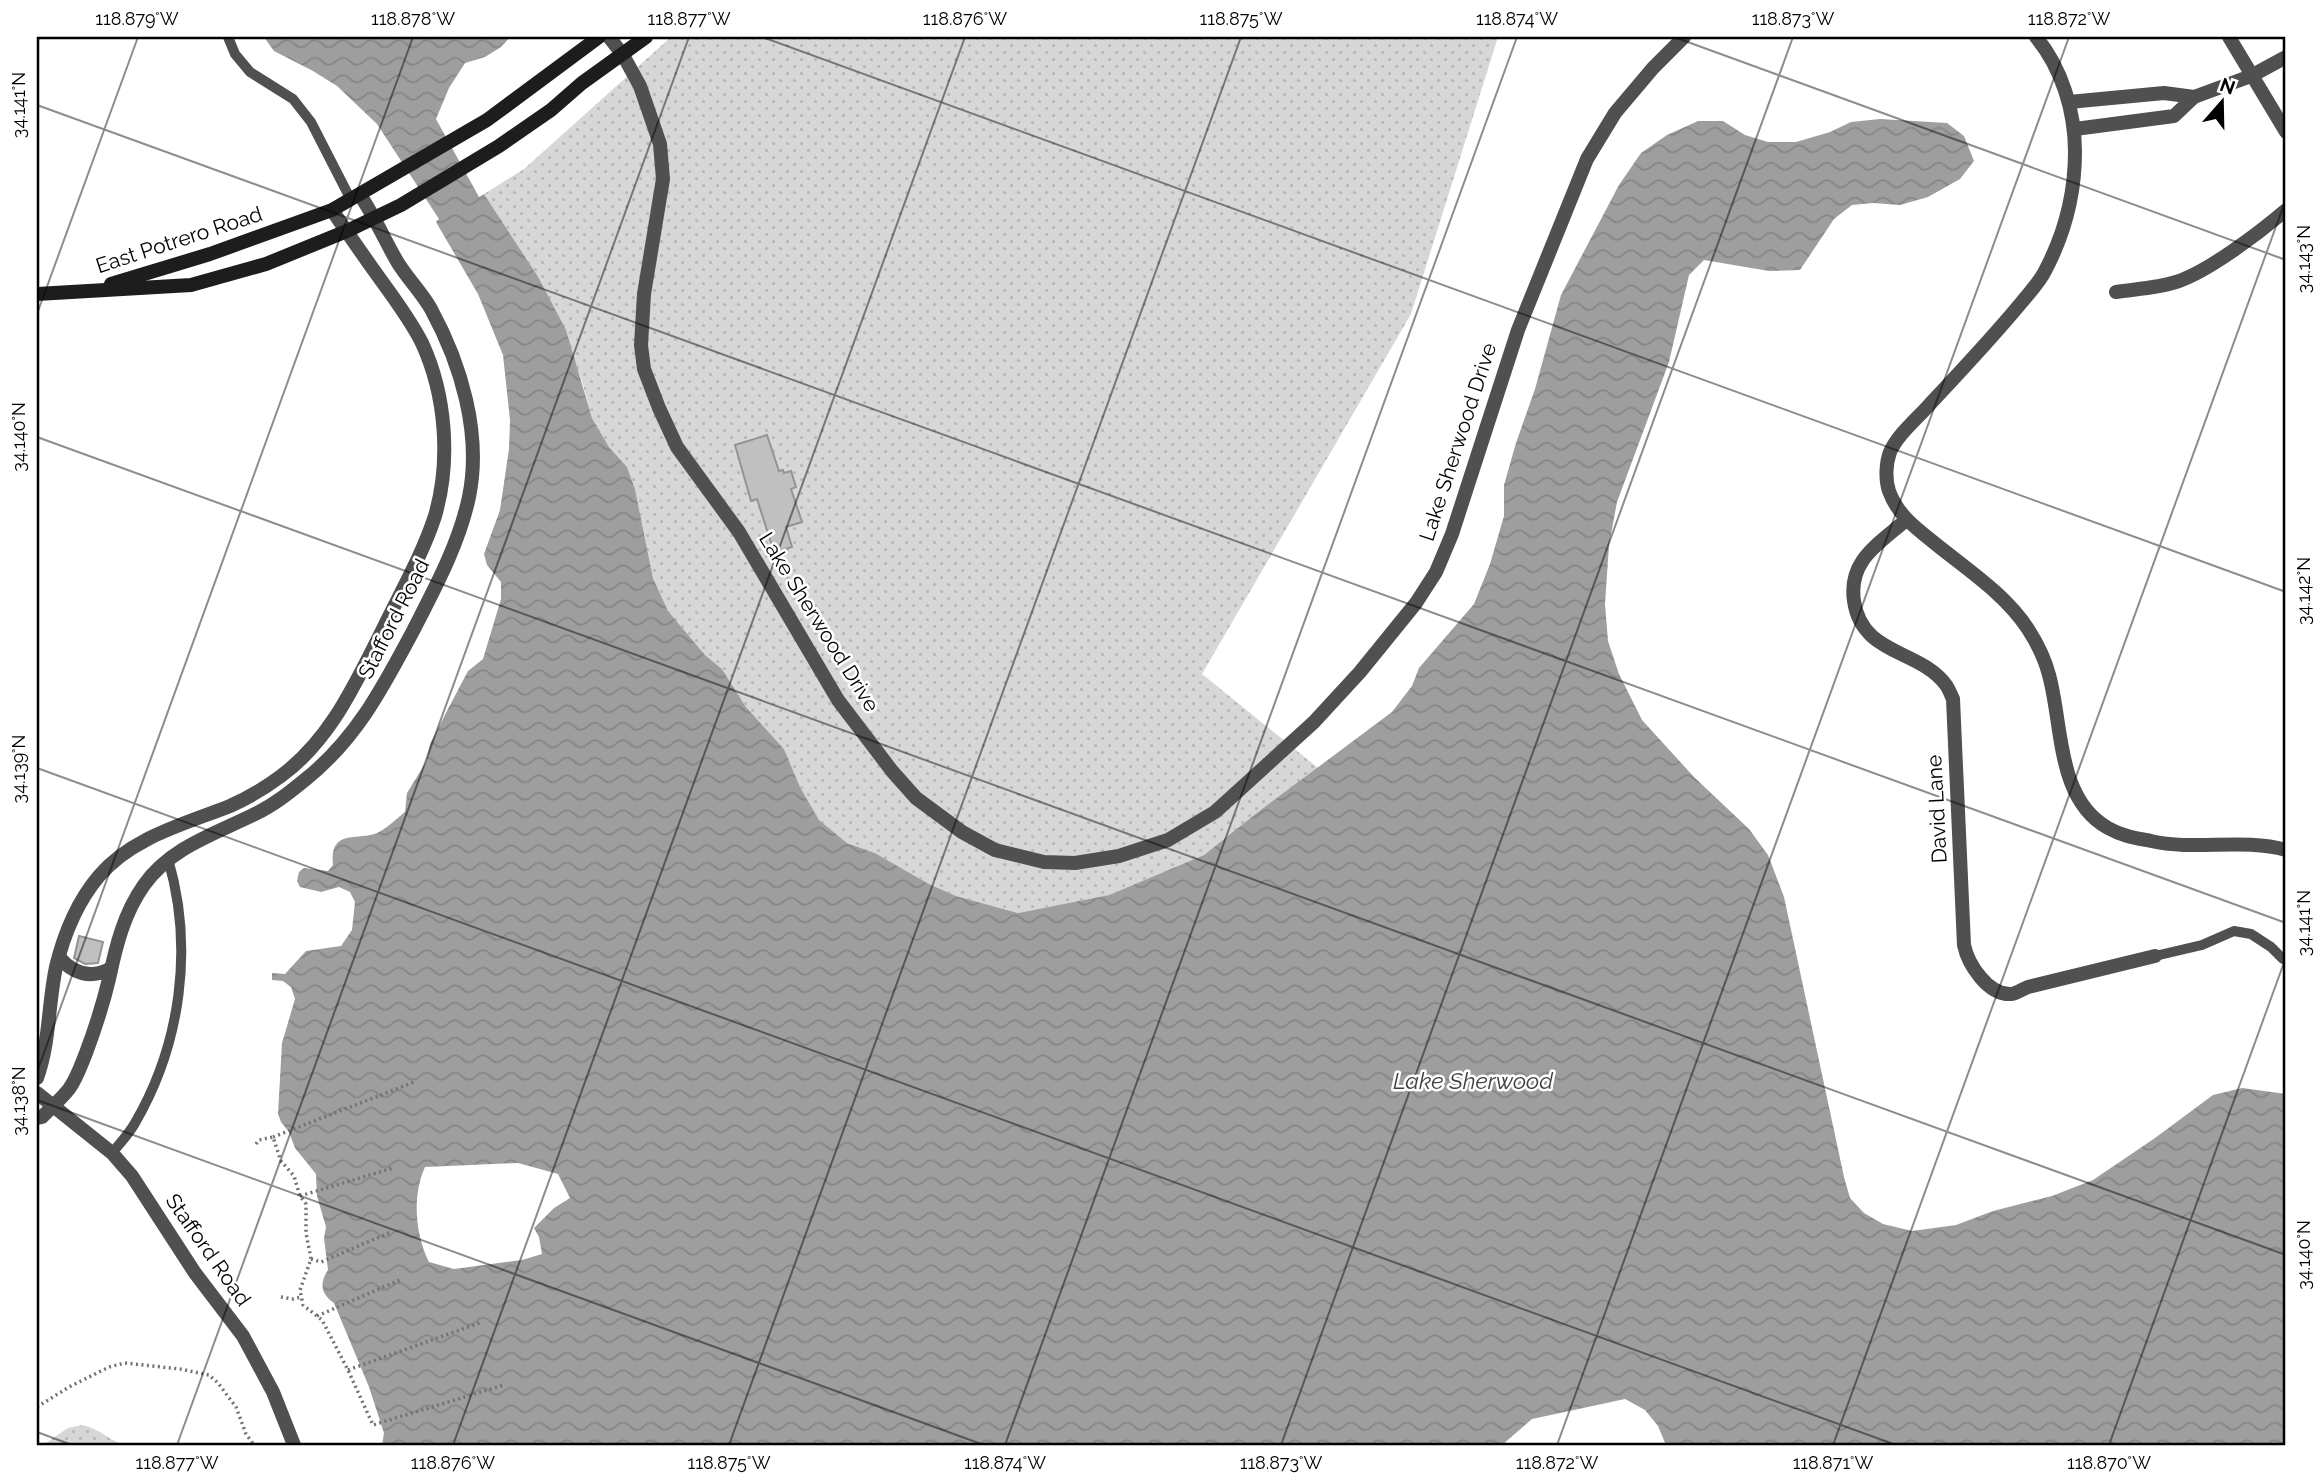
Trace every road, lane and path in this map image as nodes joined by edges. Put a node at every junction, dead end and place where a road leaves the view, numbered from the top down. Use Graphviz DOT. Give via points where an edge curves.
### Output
graph roads {
  1 [pos="228,37"];
  2 [pos="599,37"];
  3 [pos="609,37"];
  4 [pos="646,37"];
  5 [pos="1684,37"];
  6 [pos="2036,37"];
  7 [pos="2229,37"];
  8 [pos="623,55"];
  9 [pos="2286,57"];
  10 [pos="2251,76"];
  11 [pos="2194,97"];
  12 [pos="2069,102"];
  13 [pos="2075,129"];
  14 [pos="2286,132"];
  15 [pos="356,197"];
  16 [pos="332,210"];
  17 [pos="2286,210"];
  18 [pos="376,218"];
  19 [pos="347,231"];
  20 [pos="89,291"];
  21 [pos="2116,292"];
  22 [pos="37,294"];
  23 [pos="1906,520"];
  24 [pos="2286,850"];
  25 [pos="168,859"];
  26 [pos="59,957"];
  27 [pos="2155,957"];
  28 [pos="2283,959"];
  29 [pos="110,969"];
  30 [pos="37,1078"];
  31 [pos="414,1082"];
  32 [pos="37,1093"];
  33 [pos="53,1105"];
  34 [pos="37,1118"];
  35 [pos="273,1137"];
  36 [pos="256,1144"];
  37 [pos="112,1153"];
  38 [pos="393,1168"];
  39 [pos="300,1196"];
  40 [pos="391,1232"];
  41 [pos="311,1259"];
  42 [pos="402,1279"];
  43 [pos="281,1297"];
  44 [pos="302,1297"];
  45 [pos="317,1316"];
  46 [pos="482,1322"];
  47 [pos="348,1370"];
  48 [pos="504,1385"];
  49 [pos="37,1408"];
  50 [pos="254,1445"];
  51 [pos="294,1445"];
  1 -- 15 [label="lane" via="250,72 293,99"];
  2 -- 15 [label="street, East Potrero Road" via="486,120"];
  3 -- 8 [label="street, Lake Sherwood Drive"];
  4 -- 8 [label="street, East Potrero Road"];
  5 -- 8 [label="street, Lake Sherwood Drive" via="1615,113 1587,159 1518,330 1452,534 1416,603 1314,722 1215,812 1168,840 1119,856 1076,863 1044,862 995,849 961,832 916,798 838,700 745,542 677,447 644,369 641,345 663,164 656,127"];
  6 -- 12 [label="street" via="2054,64"];
  7 -- 10 [label="street"];
  8 -- 18 [label="street, East Potrero Road" via="499,146"];
  9 -- 10 [label="street"];
  10 -- 11 [label="street"];
  10 -- 14 [label="street"];
  11 -- 12 [label="street" via="2164,93"];
  11 -- 13 [label="street" via="2174,116"];
  12 -- 13 [label="street"];
  13 -- 23 [label="street" via="2069,208 2043,274 1891,451 1886,473 1889,489"];
  15 -- 16 [label="street, East Potrero Road"];
  15 -- 18 [label="street, Stafford Road"];
  16 -- 19 [label="street, Stafford Road"];
  16 -- 20 [label="street, East Potrero Road"];
  17 -- 21 [label="street" via="2197,273 2172,284"];
  18 -- 19 [label="street, East Potrero Road"];
  18 -- 25 [label="street, Stafford Road" via="397,261 429,306 463,387 473,464 461,528 395,665 354,731 282,798"];
  19 -- 20 [label="street, East Potrero Road" via="266,264 191,285"];
  19 -- 26 [label="street, Stafford Road" via="404,311 433,374 445,450 435,516 353,688 314,748 266,787 159,833 100,874 67,930"];
  20 -- 22 [label="street"];
  23 -- 24 [label="street" via="1991,589 2027,627 2049,674 2068,772 2091,816 2121,834 2158,843"];
  23 -- 27 [label="street, David Lane" via="1862,559 1852,587 1855,610 1870,636 1936,674 1953,699 1964,945 1972,968 1998,990 2012,994"];
  25 -- 29 [label="street, Stafford Road" via="128,911"];
  25 -- 37 [label="lane" via="181,945 177,1010 155,1083 134,1125"];
  26 -- 29 [label="street" via="81,973 98,975"];
  26 -- 30 [label="street, Stafford Road"];
  27 -- 28 [label="lane" via="2235,931 2251,934"];
  29 -- 33 [label="street, Stafford Road" via="81,1065 69,1089"];
  31 -- 35 [label="path"];
  32 -- 33 [label="street, Stafford Road"];
  33 -- 34 [label="street, Stafford Road"];
  33 -- 37 [label="street, Stafford Road"];
  35 -- 36 [label="path"];
  35 -- 39 [label="path"];
  37 -- 51 [label="street, Stafford Road" via="243,1336"];
  38 -- 39 [label="path"];
  39 -- 41 [label="path" via="306,1204"];
  40 -- 41 [label="path" via="321,1262"];
  41 -- 44 [label="path" via="300,1290"];
  42 -- 45 [label="path"];
  43 -- 44 [label="path"];
  44 -- 45 [label="path" via="303,1305"];
  45 -- 47 [label="path"];
  46 -- 47 [label="path"];
  47 -- 48 [label="path" via="373,1425"];
  49 -- 50 [label="path" via="109,1367 124,1363 180,1369 218,1383 236,1407"];
}
